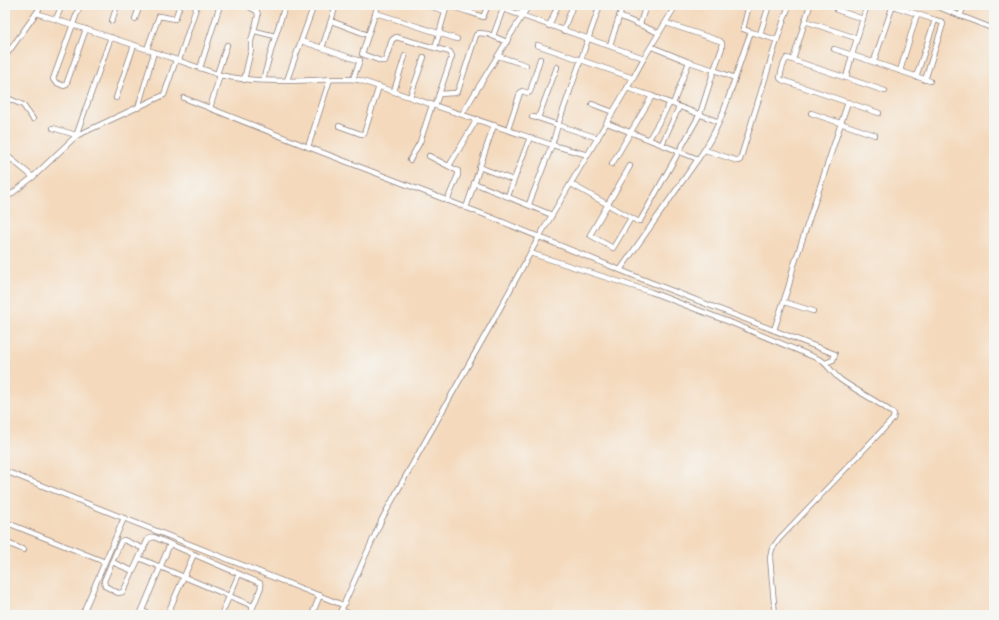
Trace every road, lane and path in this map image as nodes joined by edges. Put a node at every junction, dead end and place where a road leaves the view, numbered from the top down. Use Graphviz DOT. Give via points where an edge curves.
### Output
graph roads {
  1 [pos="42,5"];
  2 [pos="62,5"];
  3 [pos="80,5"];
  4 [pos="117,5"];
  5 [pos="140,5"];
  6 [pos="180,5"];
  7 [pos="197,5"];
  8 [pos="220,5"];
  9 [pos="285,5"];
  10 [pos="292,5"];
  11 [pos="314,5"];
  12 [pos="336,5"];
  13 [pos="378,5"];
  14 [pos="426,5"];
  15 [pos="447,5"];
  16 [pos="472,5"];
  17 [pos="488,5"];
  18 [pos="524,5"];
  19 [pos="529,5"];
  20 [pos="558,5"];
  21 [pos="573,5"];
  22 [pos="600,5"];
  23 [pos="623,5"];
  24 [pos="646,5"];
  25 [pos="676,5"];
  26 [pos="749,5"];
  27 [pos="770,5"];
  28 [pos="789,5"];
  29 [pos="810,5"];
  30 [pos="867,5"];
  31 [pos="933,5"];
  32 [pos="964,5"];
  33 [pos="893,6"];
  34 [pos="251,8"];
  35 [pos="837,10"];
  36 [pos="446,11"];
  37 [pos="469,12"];
  38 [pos="36,13"];
  39 [pos="376,13"];
  40 [pos="917,14"];
  41 [pos="522,15"];
  42 [pos="619,16"];
  43 [pos="960,16"];
  44 [pos="56,19"];
  45 [pos="135,19"];
  46 [pos="862,19"];
  47 [pos="936,20"];
  48 [pos="112,21"];
  49 [pos="331,21"];
  50 [pos="805,22"];
  51 [pos="666,23"];
  52 [pos="73,24"];
  53 [pos="640,24"];
  54 [pos="549,26"];
  55 [pos="86,29"];
  56 [pos="994,29"];
  57 [pos="255,30"];
  58 [pos="563,31"];
  59 [pos="439,32"];
  60 [pos="659,32"];
  61 [pos="751,32"];
  62 [pos="760,34"];
  63 [pos="368,35"];
  64 [pos="275,36"];
  65 [pos="494,36"];
  66 [pos="111,37"];
  67 [pos="856,38"];
  68 [pos="457,39"];
  69 [pos="589,39"];
  70 [pos="777,40"];
  71 [pos="301,41"];
  72 [pos="507,42"];
  73 [pos="134,45"];
  74 [pos="228,45"];
  75 [pos="537,45"];
  76 [pos="610,45"];
  77 [pos="652,47"];
  78 [pos="322,48"];
  79 [pos="435,48"];
  80 [pos="147,49"];
  81 [pos="834,49"];
  82 [pos="154,52"];
  83 [pos="362,54"];
  84 [pos="852,55"];
  85 [pos="405,56"];
  86 [pos="498,56"];
  87 [pos="5,57"];
  88 [pos="424,58"];
  89 [pos="644,58"];
  90 [pos="540,59"];
  91 [pos="581,59"];
  92 [pos="177,60"];
  93 [pos="792,60"];
  94 [pos="360,61"];
  95 [pos="874,61"];
  96 [pos="689,62"];
  97 [pos="526,65"];
  98 [pos="557,67"];
  99 [pos="200,68"];
  100 [pos="714,70"];
  101 [pos="900,71"];
  102 [pos="219,75"];
  103 [pos="916,76"];
  104 [pos="633,78"];
  105 [pos="735,78"];
  106 [pos="846,78"];
  107 [pos="330,79"];
  108 [pos="353,79"];
  109 [pos="244,80"];
  110 [pos="263,80"];
  111 [pos="287,80"];
  112 [pos="379,86"];
  113 [pos="627,88"];
  114 [pos="394,91"];
  115 [pos="885,91"];
  116 [pos="439,94"];
  117 [pos="652,96"];
  118 [pos="5,97"];
  119 [pos="410,97"];
  120 [pos="116,98"];
  121 [pos="184,98"];
  122 [pos="848,102"];
  123 [pos="592,104"];
  124 [pos="672,104"];
  125 [pos="434,105"];
  126 [pos="679,107"];
  127 [pos="138,108"];
  128 [pos="210,108"];
  129 [pos="613,112"];
  130 [pos="812,113"];
  131 [pos="879,113"];
  132 [pos="462,114"];
  133 [pos="700,114"];
  134 [pos="532,117"];
  135 [pos="538,118"];
  136 [pos="33,119"];
  137 [pos="476,119"];
  138 [pos="607,122"];
  139 [pos="719,122"];
  140 [pos="842,123"];
  141 [pos="494,124"];
  142 [pos="558,125"];
  143 [pos="339,126"];
  144 [pos="52,128"];
  145 [pos="508,129"];
  146 [pos="630,132"];
  147 [pos="875,135"];
  148 [pos="76,136"];
  149 [pos="530,137"];
  150 [pos="598,138"];
  151 [pos="649,139"];
  152 [pos="552,144"];
  153 [pos="662,144"];
  154 [pos="308,147"];
  155 [pos="705,150"];
  156 [pos="680,151"];
  157 [pos="5,154"];
  158 [pos="588,155"];
  159 [pos="429,156"];
  160 [pos="698,159"];
  161 [pos="410,160"];
  162 [pos="612,164"];
  163 [pos="449,166"];
  164 [pos="630,166"];
  165 [pos="479,167"];
  166 [pos="33,177"];
  167 [pos="513,180"];
  168 [pos="474,183"];
  169 [pos="571,184"];
  170 [pos="508,196"];
  171 [pos="5,199"];
  172 [pos="447,201"];
  173 [pos="529,204"];
  174 [pos="608,204"];
  175 [pos="466,208"];
  176 [pos="552,215"];
  177 [pos="632,218"];
  178 [pos="539,237"];
  179 [pos="530,253"];
  180 [pos="620,270"];
  181 [pos="784,302"];
  182 [pos="813,311"];
  183 [pos="774,330"];
  184 [pos="826,363"];
  185 [pos="5,471"];
  186 [pos="124,518"];
  187 [pos="5,522"];
  188 [pos="5,542"];
  189 [pos="170,544"];
  190 [pos="144,549"];
  191 [pos="24,550"];
  192 [pos="194,554"];
  193 [pos="139,558"];
  194 [pos="105,562"];
  195 [pos="112,562"];
  196 [pos="160,567"];
  197 [pos="133,571"];
  198 [pos="239,574"];
  199 [pos="184,576"];
  200 [pos="320,595"];
  201 [pos="230,596"];
  202 [pos="343,605"];
  203 [pos="253,606"];
  204 [pos="341,610"];
  205 [pos="141,613"];
  206 [pos="82,615"];
  207 [pos="152,615"];
  208 [pos="167,615"];
  209 [pos="221,615"];
  210 [pos="250,615"];
  211 [pos="312,615"];
  212 [pos="339,615"];
  213 [pos="353,615"];
  214 [pos="775,615"];
  1 -- 38 [label="street"];
  2 -- 44 [label="street"];
  3 -- 52 [label="street"];
  4 -- 48 [label="street"];
  5 -- 45 [label="street"];
  6 -- 80 [label="street" via="174,19 159,16"];
  7 -- 92 [label="street"];
  8 -- 99 [label="street"];
  9 -- 10 [label="street"];
  9 -- 64 [label="street"];
  11 -- 71 [label="street"];
  12 -- 49 [label="street"];
  13 -- 39 [label="street"];
  14 -- 36 [label="street"];
  15 -- 36 [label="street"];
  15 -- 37 [label="street"];
  16 -- 37 [label="street"];
  17 -- 37 [label="street" via="484,17"];
  18 -- 41 [label="street"];
  19 -- 41 [label="street"];
  20 -- 54 [label="street"];
  21 -- 58 [label="street"];
  22 -- 69 [label="street"];
  23 -- 42 [label="street"];
  24 -- 53 [label="street"];
  25 -- 51 [label="street"];
  26 -- 61 [label="street" via="742,28"];
  27 -- 62 [label="street"];
  28 -- 70 [label="street"];
  29 -- 50 [label="street"];
  30 -- 46 [label="street"];
  31 -- 43 [label="street"];
  32 -- 43 [label="street"];
  33 -- 40 [label="street"];
  33 -- 95 [label="street"];
  34 -- 57 [label="street" via="258,13"];
  35 -- 46 [label="street"];
  36 -- 59 [label="street"];
  38 -- 44 [label="street"];
  38 -- 87 [label="street"];
  39 -- 59 [label="street"];
  39 -- 63 [label="street"];
  40 -- 47 [label="street"];
  40 -- 101 [label="street"];
  41 -- 54 [label="street"];
  41 -- 65 [label="street" via="503,9"];
  41 -- 72 [label="street"];
  42 -- 53 [label="street"];
  42 -- 76 [label="street"];
  43 -- 56 [label="street"];
  44 -- 52 [label="street"];
  46 -- 67 [label="street"];
  47 -- 103 [label="street"];
  47 -- 103 [label="street" via="943,24 927,80"];
  49 -- 63 [label="street"];
  49 -- 78 [label="street"];
  50 -- 67 [label="street"];
  50 -- 93 [label="street"];
  51 -- 60 [label="street"];
  51 -- 100 [label="street" via="720,41 722,48"];
  52 -- 55 [label="street"];
  52 -- 55 [label="street" via="53,79 59,84 66,85"];
  53 -- 60 [label="street"];
  54 -- 58 [label="street"];
  55 -- 66 [label="street"];
  57 -- 64 [label="street"];
  57 -- 109 [label="street"];
  58 -- 69 [label="street"];
  59 -- 68 [label="street"];
  59 -- 79 [label="street"];
  60 -- 77 [label="street"];
  61 -- 62 [label="street"];
  61 -- 105 [label="street"];
  62 -- 70 [label="street"];
  63 -- 83 [label="street"];
  64 -- 110 [label="street"];
  65 -- 72 [label="street"];
  65 -- 116 [label="street" via="481,32 477,34 458,91"];
  66 -- 73 [label="street"];
  66 -- 148 [label="street"];
  67 -- 84 [label="street"];
  69 -- 76 [label="street"];
  69 -- 91 [label="street"];
  70 -- 155 [label="street" via="740,160"];
  71 -- 78 [label="street"];
  71 -- 111 [label="street"];
  72 -- 86 [label="street"];
  73 -- 80 [label="street"];
  73 -- 120 [label="street"];
  74 -- 102 [label="street"];
  75 -- 91 [label="street"];
  76 -- 89 [label="street"];
  77 -- 89 [label="street"];
  77 -- 96 [label="street"];
  78 -- 94 [label="street"];
  79 -- 83 [label="street" via="396,37 392,40 385,62"];
  79 -- 116 [label="street" via="450,52 452,55"];
  80 -- 82 [label="street"];
  81 -- 84 [label="street"];
  82 -- 92 [label="street"];
  82 -- 127 [label="street"];
  83 -- 94 [label="street"];
  84 -- 95 [label="street"];
  84 -- 106 [label="street"];
  85 -- 114 [label="street"];
  86 -- 97 [label="street"];
  86 -- 132 [label="street"];
  88 -- 119 [label="street"];
  89 -- 104 [label="street"];
  90 -- 145 [label="street" via="530,92 520,93"];
  91 -- 104 [label="street"];
  91 -- 142 [label="street"];
  92 -- 99 [label="street"];
  92 -- 127 [label="street" via="164,95"];
  93 -- 106 [label="street"];
  93 -- 122 [label="street" via="785,60 780,78 782,80"];
  94 -- 108 [label="street"];
  95 -- 101 [label="street"];
  96 -- 100 [label="street"];
  96 -- 124 [label="street"];
  98 -- 135 [label="street"];
  99 -- 102 [label="street"];
  100 -- 105 [label="street"];
  100 -- 133 [label="street"];
  101 -- 103 [label="street"];
  102 -- 109 [label="street"];
  102 -- 128 [label="street"];
  104 -- 113 [label="street"];
  105 -- 139 [label="street"];
  106 -- 115 [label="street"];
  107 -- 108 [label="street"];
  107 -- 111 [label="street"];
  107 -- 154 [label="street"];
  108 -- 112 [label="street"];
  109 -- 110 [label="street"];
  110 -- 111 [label="street"];
  112 -- 114 [label="street"];
  112 -- 143 [label="street" via="364,134"];
  113 -- 117 [label="street"];
  113 -- 129 [label="street"];
  114 -- 119 [label="street"];
  116 -- 125 [label="street"];
  117 -- 124 [label="street"];
  117 -- 146 [label="street"];
  118 -- 136 [label="street" via="23,105"];
  119 -- 125 [label="street"];
  121 -- 128 [label="street"];
  122 -- 131 [label="street"];
  122 -- 140 [label="street"];
  123 -- 129 [label="street"];
  124 -- 126 [label="street"];
  124 -- 151 [label="street"];
  125 -- 132 [label="street"];
  125 -- 161 [label="street"];
  126 -- 133 [label="street"];
  126 -- 153 [label="street"];
  127 -- 148 [label="street"];
  128 -- 154 [label="street"];
  129 -- 138 [label="street"];
  130 -- 140 [label="street"];
  132 -- 137 [label="street"];
  133 -- 139 [label="street"];
  133 -- 156 [label="street"];
  134 -- 135 [label="street"];
  135 -- 142 [label="street"];
  137 -- 141 [label="street"];
  137 -- 163 [label="street"];
  138 -- 146 [label="street"];
  138 -- 150 [label="street"];
  139 -- 155 [label="street"];
  140 -- 147 [label="street"];
  140 -- 181 [label="street"];
  141 -- 145 [label="street"];
  141 -- 165 [label="street"];
  142 -- 150 [label="street"];
  142 -- 152 [label="street"];
  144 -- 148 [label="street"];
  145 -- 149 [label="street"];
  146 -- 151 [label="street"];
  146 -- 162 [label="street"];
  148 -- 166 [label="street"];
  149 -- 152 [label="street"];
  149 -- 167 [label="street"];
  150 -- 158 [label="street"];
  151 -- 153 [label="street"];
  152 -- 158 [label="street"];
  152 -- 173 [label="street"];
  153 -- 156 [label="street"];
  154 -- 172 [label="street"];
  155 -- 160 [label="street"];
  156 -- 160 [label="street"];
  156 -- 177 [label="street" via="640,221"];
  157 -- 166 [label="street"];
  158 -- 169 [label="street"];
  159 -- 163 [label="street"];
  160 -- 180 [label="street"];
  163 -- 172 [label="street" via="458,173"];
  164 -- 174 [label="street"];
  165 -- 167 [label="street"];
  165 -- 168 [label="street"];
  166 -- 171 [label="street"];
  167 -- 170 [label="street"];
  168 -- 170 [label="street"];
  168 -- 175 [label="street"];
  169 -- 174 [label="street"];
  169 -- 176 [label="street"];
  170 -- 173 [label="street"];
  172 -- 175 [label="street"];
  173 -- 176 [label="street"];
  174 -- 177 [label="street"];
  174 -- 177 [label="street" via="590,235 611,248"];
  175 -- 178 [label="street"];
  176 -- 178 [label="street"];
  178 -- 179 [label="street"];
  178 -- 180 [label="street"];
  179 -- 184 [label="street" via="665,297"];
  179 -- 202 [label="street" via="388,508"];
  180 -- 183 [label="street"];
  181 -- 182 [label="street"];
  181 -- 183 [label="street"];
  183 -- 184 [label="street" via="835,354 833,360"];
  184 -- 214 [label="street" via="841,380 886,408 894,416 772,549 770,558"];
  185 -- 186 [label="street"];
  186 -- 194 [label="street"];
  186 -- 200 [label="street"];
  187 -- 194 [label="street"];
  188 -- 191 [label="street"];
  189 -- 190 [label="street" via="152,537 148,539"];
  189 -- 192 [label="street"];
  189 -- 196 [label="street"];
  190 -- 193 [label="street"];
  190 -- 195 [label="street" via="122,541"];
  192 -- 198 [label="street"];
  192 -- 199 [label="street"];
  193 -- 196 [label="street"];
  193 -- 197 [label="street"];
  194 -- 206 [label="street"];
  195 -- 197 [label="street"];
  195 -- 197 [label="street" via="104,585 118,593 123,592"];
  196 -- 199 [label="street"];
  196 -- 205 [label="street"];
  198 -- 201 [label="street"];
  198 -- 203 [label="street" via="261,585"];
  199 -- 201 [label="street"];
  199 -- 208 [label="street"];
  200 -- 202 [label="street"];
  200 -- 211 [label="street"];
  201 -- 203 [label="street"];
  201 -- 209 [label="street"];
  202 -- 204 [label="street"];
  203 -- 210 [label="street"];
  204 -- 212 [label="street"];
  204 -- 213 [label="street"];
  205 -- 207 [label="street"];
}
